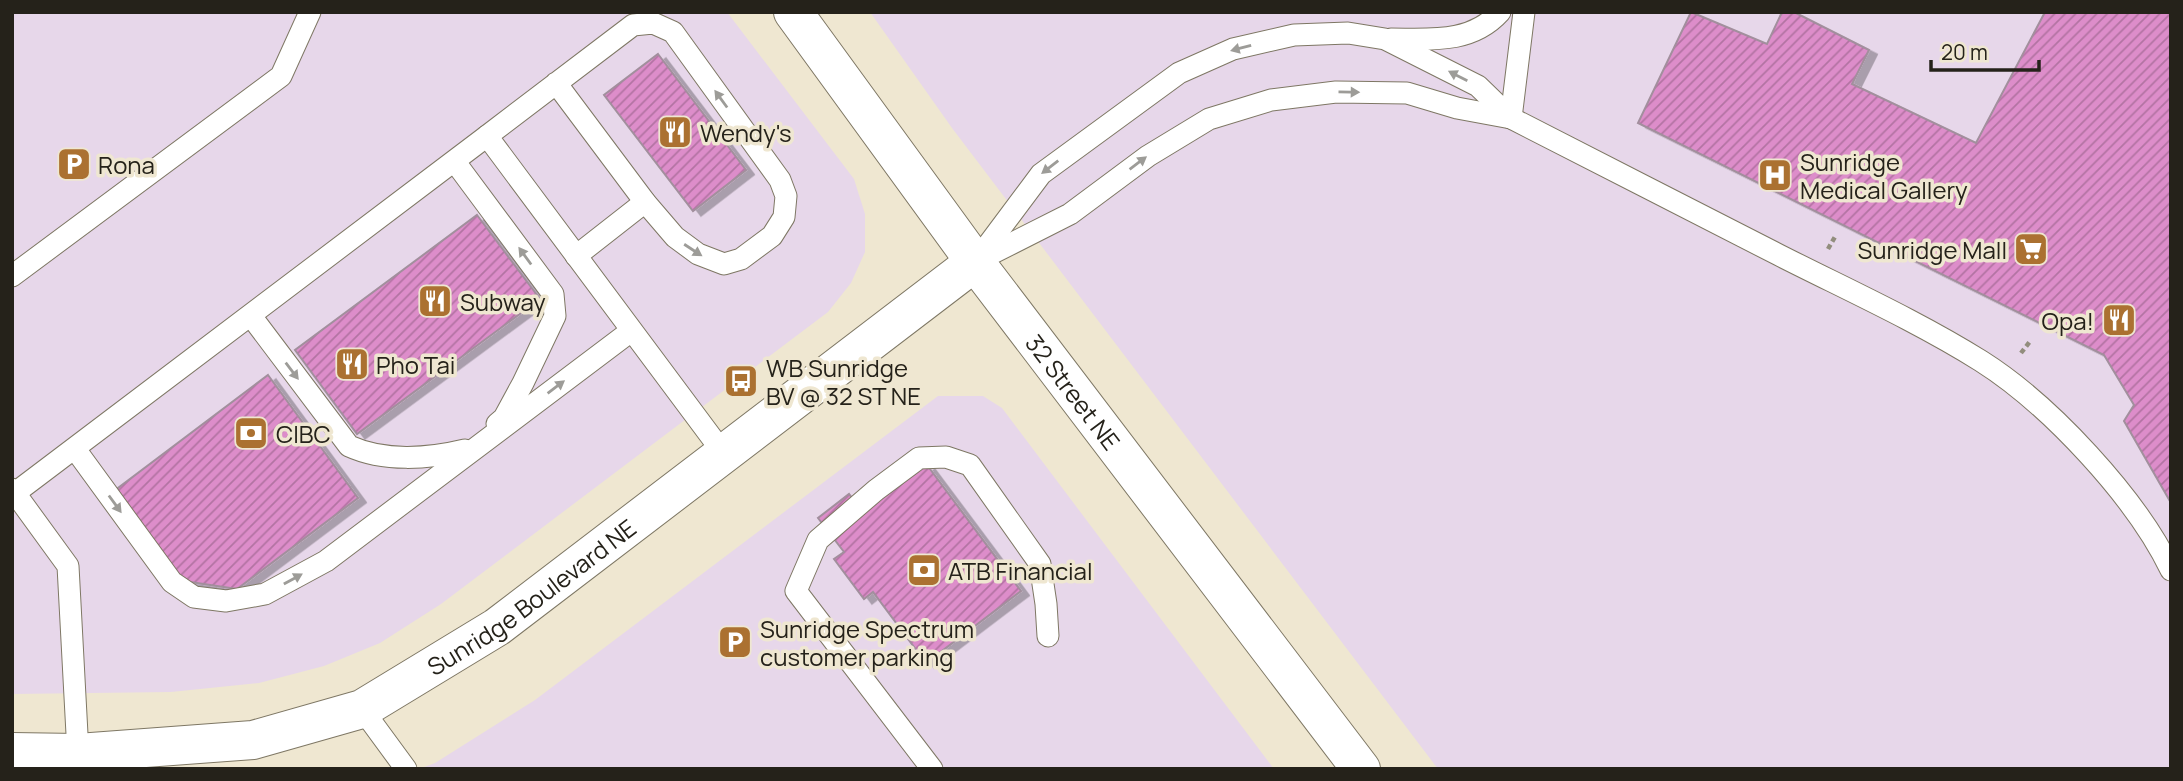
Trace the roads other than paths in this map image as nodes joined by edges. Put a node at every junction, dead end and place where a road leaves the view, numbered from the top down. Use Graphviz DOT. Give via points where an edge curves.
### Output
graph roads {
  1 [pos="310,12"];
  2 [pos="793,12"];
  3 [pos="1500,12"];
  4 [pos="1524,12"];
  5 [pos="1385,39"];
  6 [pos="556,83"];
  7 [pos="1511,118"];
  8 [pos="487,136"];
  9 [pos="455,162"];
  10 [pos="645,202"];
  11 [pos="576,256"];
  12 [pos="975,262"];
  13 [pos="12,276"];
  14 [pos="251,316"];
  15 [pos="631,331"];
  16 [pos="474,448"];
  17 [pos="75,449"];
  18 [pos="724,454"];
  19 [pos="14,491"];
  20 [pos="2171,570"];
  21 [pos="1048,636"];
  22 [pos="362,709"];
  23 [pos="12,752"];
  24 [pos="78,753"];
  25 [pos="406,769"];
  26 [pos="932,769"];
  27 [pos="1361,769"];
  1 -- 13 [label="lane" via="281,76"];
  2 -- 12 [label="street, 32 Street NE"];
  3 -- 5 [label="lane" via="1468,34 1450,39"];
  4 -- 7 [label="lane"];
  7 -- 5 [label="lane, one-way" via="1478,86"];
  5 -- 12 [label="lane, one-way" via="1348,33 1294,35 1233,50 1179,73 1041,174"];
  6 -- 8 [label="lane"];
  6 -- 10 [label="lane"];
  10 -- 6 [label="lane, one-way" via="674,237 698,254 724,264 741,259 772,236 784,217 786,196 780,180 673,32 653,23 633,25"];
  12 -- 7 [label="lane, one-way" via="1070,215 1147,156 1209,119 1271,100 1336,92 1407,93"];
  7 -- 20 [label="lane" via="1923,328 2003,376 2105,473"];
  8 -- 9 [label="lane"];
  8 -- 11 [label="lane"];
  9 -- 14 [label="lane"];
  16 -- 9 [label="lane, one-way" via="503,418 555,316 553,294"];
  10 -- 11 [label="lane"];
  11 -- 15 [label="lane"];
  12 -- 18 [label="street, Sunridge Boulevard NE"];
  12 -- 27 [label="street, 32 Street NE"];
  14 -- 16 [label="lane, one-way" via="349,446 387,457 442,456"];
  14 -- 17 [label="lane"];
  16 -- 15 [label="lane, one-way"];
  15 -- 18 [label="lane"];
  17 -- 16 [label="lane, one-way" via="172,582 194,597 226,600 265,594 326,561"];
  17 -- 19 [label="lane"];
  18 -- 22 [label="street, Sunridge Boulevard NE" via="497,627"];
  19 -- 24 [label="lane" via="68,566"];
  21 -- 26 [label="lane" via="1040,564 970,465 946,457 919,458 818,540 796,591"];
  22 -- 24 [label="street, Sunridge Boulevard NE" via="253,740"];
  22 -- 25 [label="lane"];
  23 -- 24 [label="street, Sunridge Boulevard NE"];
}
